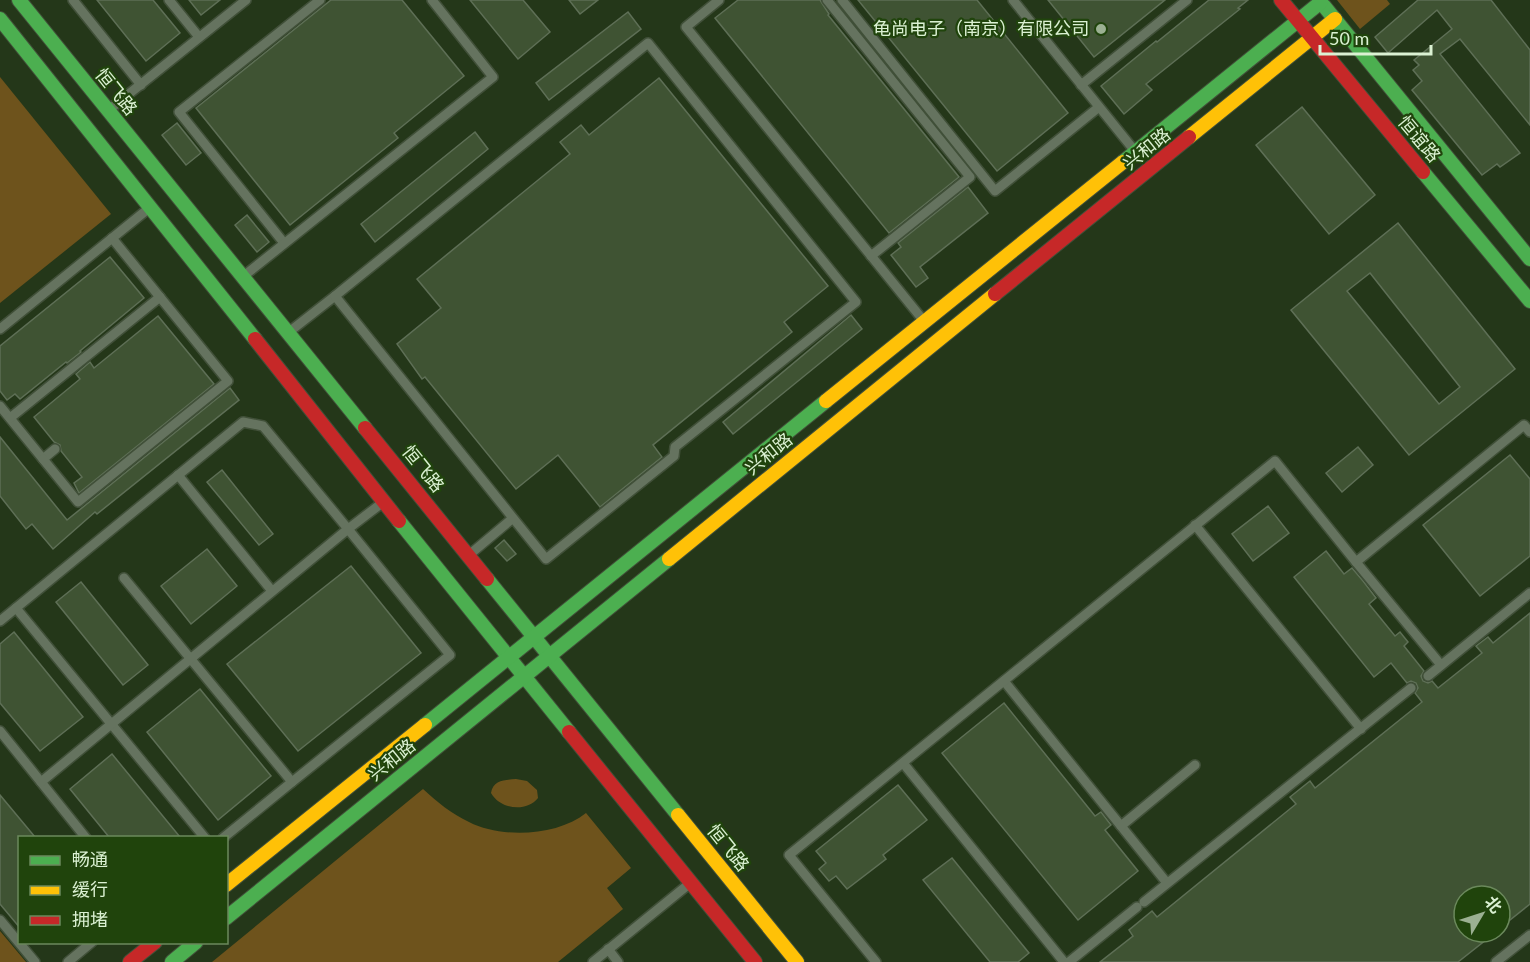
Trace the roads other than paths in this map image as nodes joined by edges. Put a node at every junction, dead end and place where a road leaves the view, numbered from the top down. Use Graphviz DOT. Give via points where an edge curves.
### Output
graph roads {
  1 [pos="19,0"];
  2 [pos="73,0"];
  3 [pos="170,0"];
  4 [pos="246,0"];
  5 [pos="320,0"];
  6 [pos="432,0"];
  7 [pos="719,0"];
  8 [pos="827,0"];
  9 [pos="842,0"];
  10 [pos="1012,0"];
  11 [pos="1187,0"];
  12 [pos="1281,0"];
  13 [pos="1320,1"];
  14 [pos="0,19"];
  15 [pos="1335,19"];
  16 [pos="1298,21"];
  17 [pos="199,37"];
  18 [pos="1312,38"];
  19 [pos="1081,84"];
  20 [pos="141,85"];
  21 [pos="1099,106"];
  22 [pos="108,110"];
  23 [pos="1136,152"];
  24 [pos="150,208"];
  25 [pos="112,238"];
  26 [pos="284,243"];
  27 [pos="871,256"];
  28 [pos="1530,259"];
  29 [pos="243,276"];
  30 [pos="335,296"];
  31 [pos="160,297"];
  32 [pos="1530,302"];
  33 [pos="925,322"];
  34 [pos="0,329"];
  35 [pos="289,333"];
  36 [pos="0,406"];
  37 [pos="10,418"];
  38 [pos="1530,432"];
  39 [pos="55,449"];
  40 [pos="43,459"];
  41 [pos="178,475"];
  42 [pos="384,502"];
  43 [pos="513,518"];
  44 [pos="1195,525"];
  45 [pos="348,529"];
  46 [pos="468,555"];
  47 [pos="1356,562"];
  48 [pos="124,578"];
  49 [pos="272,591"];
  50 [pos="1530,593"];
  51 [pos="16,608"];
  52 [pos="0,621"];
  53 [pos="535,636"];
  54 [pos="550,655"];
  55 [pos="509,658"];
  56 [pos="190,659"];
  57 [pos="1441,665"];
  58 [pos="524,676"];
  59 [pos="1428,676"];
  60 [pos="1004,681"];
  61 [pos="1411,688"];
  62 [pos="112,723"];
  63 [pos="1361,729"];
  64 [pos="0,731"];
  65 [pos="903,763"];
  66 [pos="1195,765"];
  67 [pos="41,782"];
  68 [pos="292,782"];
  69 [pos="1121,826"];
  70 [pos="85,836"];
  71 [pos="204,836"];
  72 [pos="224,836"];
  73 [pos="228,883"];
  74 [pos="690,883"];
  75 [pos="1167,883"];
  76 [pos="228,916"];
  77 [pos="0,920"];
  78 [pos="1530,934"];
  79 [pos="18,942"];
  80 [pos="20,944"];
  81 [pos="90,944"];
  82 [pos="152,944"];
  83 [pos="194,944"];
  84 [pos="608,949"];
  85 [pos="35,962"];
  86 [pos="68,962"];
  87 [pos="130,962"];
  88 [pos="172,962"];
  89 [pos="593,962"];
  90 [pos="618,962"];
  91 [pos="755,962"];
  92 [pos="796,962"];
  93 [pos="876,962"];
  94 [pos="1064,962"];
  95 [pos="1069,962"];
  96 [pos="1496,962"];
  1 -- 22 [label="main road, 恒飞路"];
  2 -- 20 [label="lane"];
  3 -- 17 [label="lane"];
  4 -- 17 [label="lane"];
  5 -- 26 [label="lane" via="179,112"];
  6 -- 26 [label="lane" via="493,77"];
  7 -- 27 [label="lane" via="686,27"];
  8 -- 27 [label="lane" via="970,177"];
  9 -- 21 [label="lane" via="995,190"];
  10 -- 19 [label="lane"];
  11 -- 19 [label="lane"];
  12 -- 16 [label="main road, 恒谊路"];
  13 -- 15 [label="main road, 恒谊路"];
  13 -- 16 [label="main road, 兴和路"];
  14 -- 24 [label="main road"];
  15 -- 18 [label="main road, 兴和路"];
  15 -- 28 [label="main road, 恒谊路"];
  16 -- 18 [label="main road, 恒谊路"];
  16 -- 23 [label="main road, 兴和路"];
  17 -- 20 [label="lane"];
  18 -- 32 [label="main road, 恒谊路"];
  18 -- 54 [label="main road, 兴和路"];
  19 -- 21 [label="lane"];
  20 -- 22 [label="lane"];
  21 -- 23 [label="lane"];
  22 -- 29 [label="main road, 恒飞路"];
  23 -- 33 [label="main road, 兴和路"];
  24 -- 25 [label="lane"];
  24 -- 42 [label="main road"];
  25 -- 31 [label="lane"];
  25 -- 34 [label="lane"];
  26 -- 29 [label="lane"];
  27 -- 33 [label="lane"];
  29 -- 35 [label="main road, 恒飞路"];
  30 -- 35 [label="lane"];
  30 -- 43 [label="lane"];
  30 -- 43 [label="lane" via="648,43 856,302 675,447 674,456 546,559"];
  31 -- 37 [label="lane"];
  31 -- 40 [label="lane" via="228,381 78,502"];
  33 -- 53 [label="main road, 兴和路"];
  35 -- 46 [label="main road, 恒飞路"];
  36 -- 37 [label="lane"];
  37 -- 40 [label="lane"];
  38 -- 47 [label="lane" via="1524,425"];
  39 -- 40 [label="lane"];
  41 -- 45 [label="lane" via="243,422 264,426"];
  41 -- 49 [label="lane"];
  41 -- 51 [label="lane"];
  42 -- 45 [label="lane"];
  42 -- 55 [label="main road"];
  43 -- 46 [label="lane"];
  44 -- 47 [label="lane" via="1275,461"];
  44 -- 60 [label="lane"];
  44 -- 63 [label="lane"];
  45 -- 49 [label="lane"];
  45 -- 68 [label="lane" via="450,655"];
  46 -- 53 [label="main road, 恒飞路"];
  47 -- 57 [label="lane"];
  48 -- 56 [label="lane"];
  49 -- 56 [label="lane"];
  50 -- 57 [label="lane"];
  51 -- 52 [label="lane"];
  51 -- 62 [label="lane"];
  53 -- 54 [label="main road, 恒飞路"];
  53 -- 55 [label="main road, 兴和路"];
  54 -- 58 [label="main road, 兴和路"];
  54 -- 92 [label="main road, 恒飞路"];
  55 -- 58 [label="main road"];
  55 -- 73 [label="main road, 兴和路"];
  56 -- 62 [label="lane"];
  56 -- 68 [label="lane"];
  57 -- 59 [label="lane"];
  58 -- 74 [label="main road"];
  58 -- 76 [label="main road, 兴和路"];
  60 -- 65 [label="lane"];
  60 -- 69 [label="lane"];
  61 -- 63 [label="lane"];
  62 -- 67 [label="lane"];
  62 -- 71 [label="lane"];
  63 -- 75 [label="lane"];
  64 -- 67 [label="lane"];
  65 -- 93 [label="lane" via="789,855"];
  65 -- 94 [label="lane"];
  66 -- 69 [label="lane"];
  67 -- 70 [label="lane"];
  68 -- 72 [label="lane"];
  69 -- 75 [label="lane"];
  74 -- 84 [label="lane"];
  74 -- 91 [label="main road"];
  75 -- 95 [label="lane"];
  77 -- 79 [label="lane"];
  78 -- 96 [label="lane"];
  80 -- 85 [label="lane"];
  81 -- 86 [label="lane"];
  82 -- 87 [label="main road"];
  83 -- 88 [label="main road"];
  84 -- 89 [label="lane"];
  84 -- 90 [label="lane"];
}
